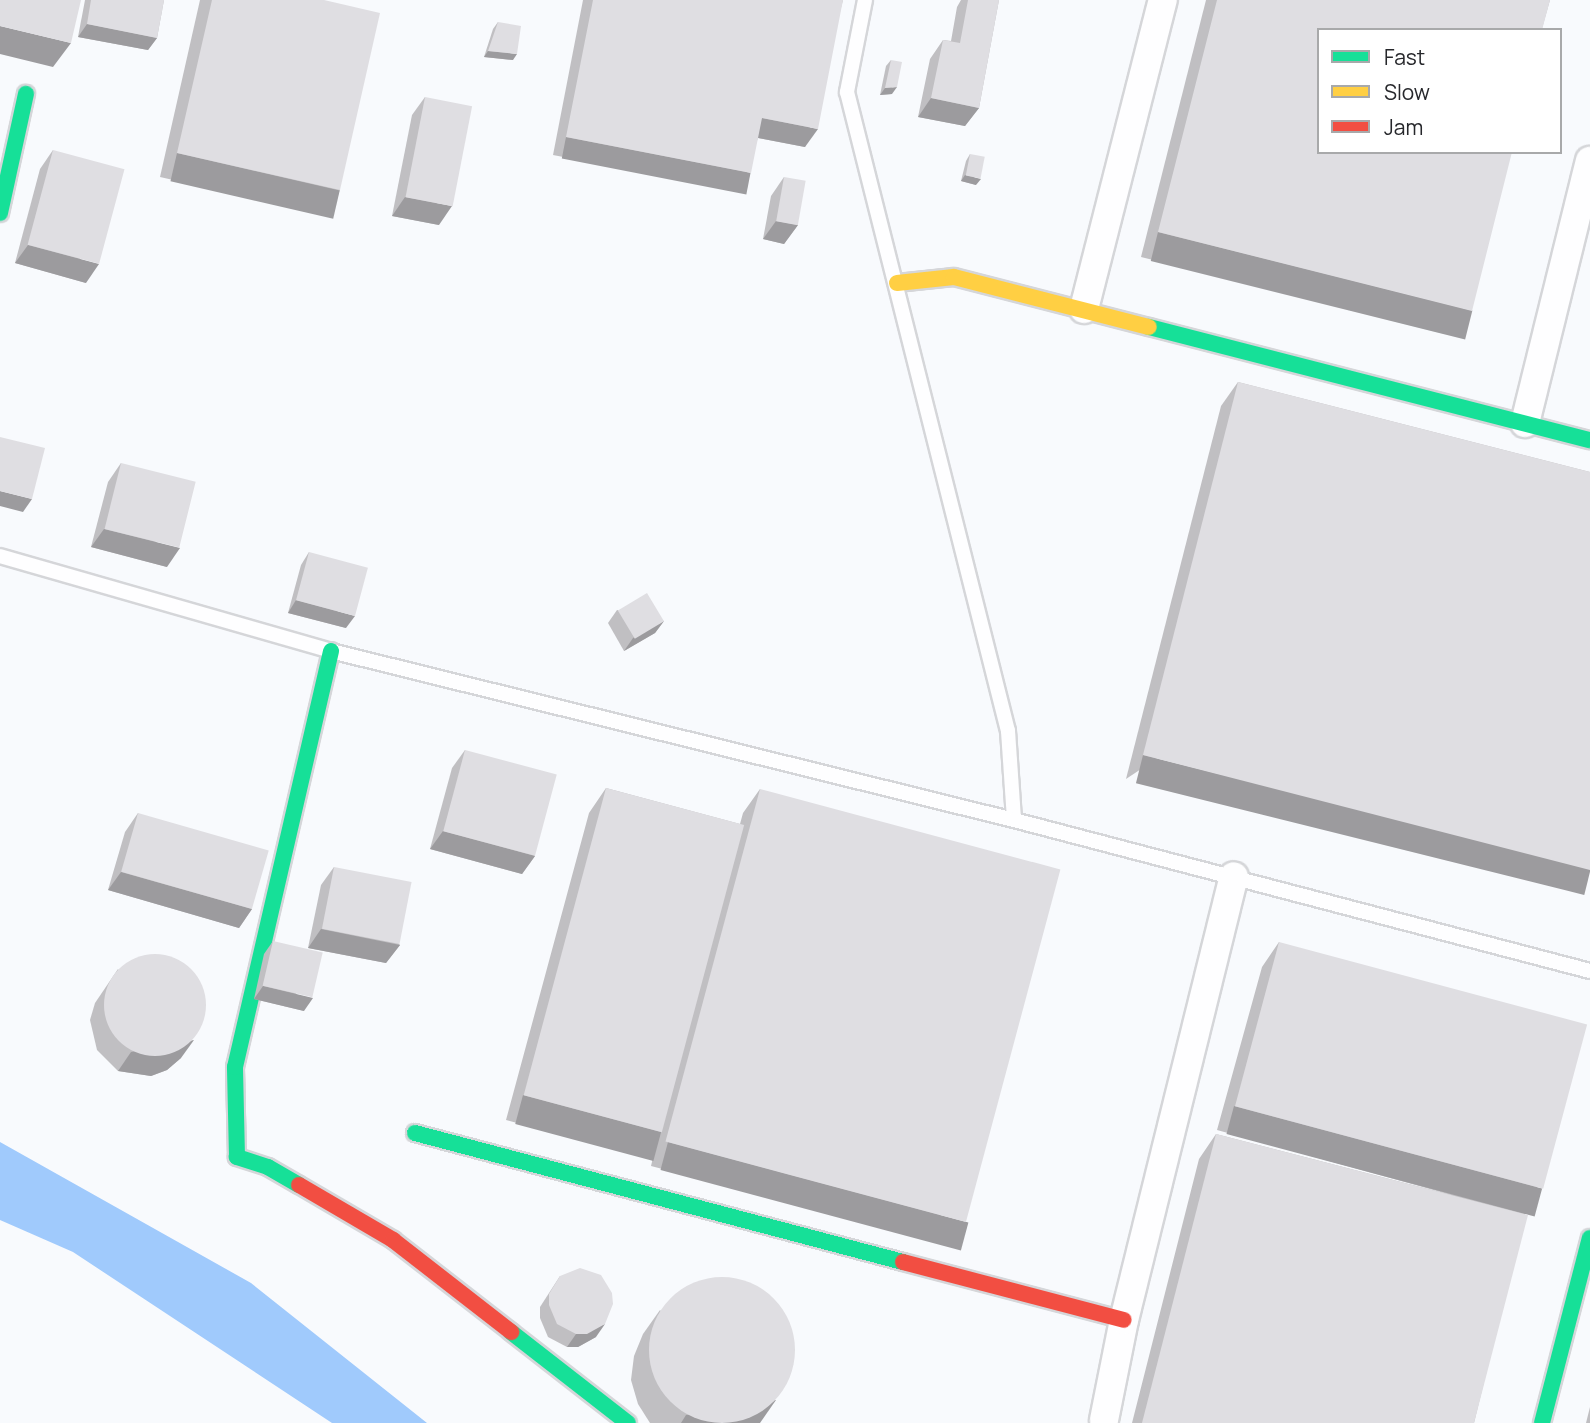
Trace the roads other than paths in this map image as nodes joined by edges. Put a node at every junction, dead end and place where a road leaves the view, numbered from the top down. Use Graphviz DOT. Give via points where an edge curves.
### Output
graph roads {
  1 [pos="865,0"];
  2 [pos="1163,0"];
  3 [pos="26,94"];
  4 [pos="1590,161"];
  5 [pos="0,213"];
  6 [pos="897,283"];
  7 [pos="1084,309"];
  8 [pos="1525,423"];
  9 [pos="1590,440"];
  10 [pos="0,556"];
  11 [pos="331,651"];
  12 [pos="1014,820"];
  13 [pos="1234,876"];
  14 [pos="1590,971"];
  15 [pos="415,1133"];
  16 [pos="1590,1238"];
  17 [pos="1124,1320"];
  18 [pos="1104,1420"];
  19 [pos="628,1423"];
  20 [pos="1542,1423"];
  1 -- 6 [label="lane" via="847,92"];
  2 -- 7 [label="street"];
  3 -- 5 [label="street"];
  4 -- 8 [label="street"];
  6 -- 7 [label="street" via="954,277"];
  6 -- 12 [label="lane" via="1008,731"];
  7 -- 8 [label="street"];
  8 -- 9 [label="street"];
  10 -- 11 [label="lane"];
  11 -- 12 [label="lane"];
  11 -- 19 [label="street" via="235,1068 237,1157 268,1167 393,1240"];
  12 -- 13 [label="lane"];
  13 -- 14 [label="lane"];
  13 -- 17 [label="street"];
  15 -- 17 [label="street"];
  16 -- 20 [label="street"];
  17 -- 18 [label="street"];
}
